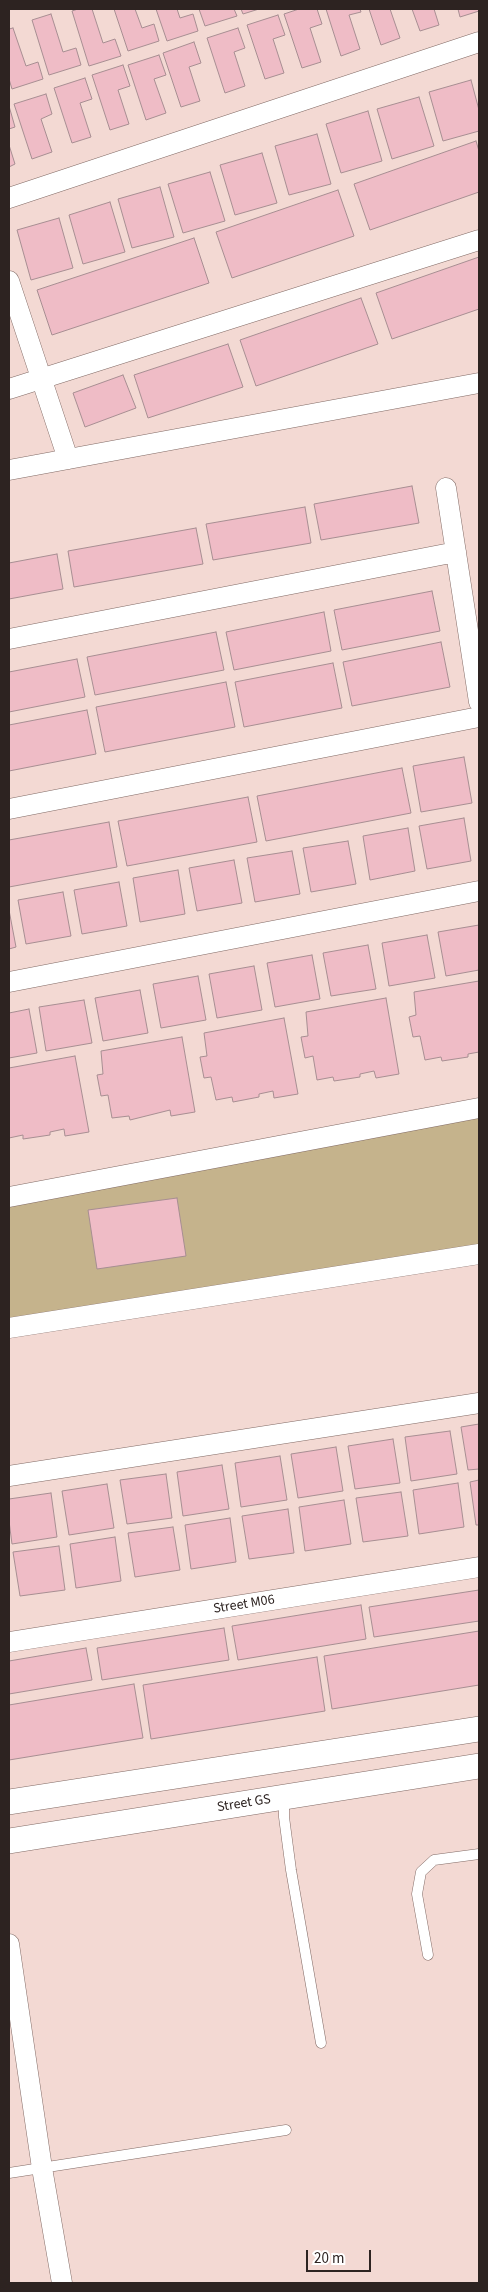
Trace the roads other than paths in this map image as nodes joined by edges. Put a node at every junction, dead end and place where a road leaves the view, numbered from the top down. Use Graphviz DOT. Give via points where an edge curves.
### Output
graph roads {
  1 [pos="479,42"];
  2 [pos="9,198"];
  3 [pos="479,240"];
  4 [pos="9,281"];
  5 [pos="42,378"];
  6 [pos="479,383"];
  7 [pos="9,389"];
  8 [pos="68,459"];
  9 [pos="9,470"];
  10 [pos="446,488"];
  11 [pos="456,552"];
  12 [pos="9,639"];
  13 [pos="479,702"];
  14 [pos="479,717"];
  15 [pos="9,809"];
  16 [pos="479,891"];
  17 [pos="9,982"];
  18 [pos="479,1108"];
  19 [pos="9,1197"];
  20 [pos="479,1254"];
  21 [pos="9,1328"];
  22 [pos="479,1403"];
  23 [pos="9,1476"];
  24 [pos="479,1568"];
  25 [pos="9,1642"];
  26 [pos="477,1729"];
  27 [pos="275,1761"];
  28 [pos="479,1766"];
  29 [pos="284,1798"];
  30 [pos="9,1802"];
  31 [pos="9,1842"];
  32 [pos="479,1854"];
  33 [pos="9,1944"];
  34 [pos="428,1956"];
  35 [pos="321,2043"];
  36 [pos="286,2130"];
  37 [pos="42,2168"];
  38 [pos="9,2173"];
  39 [pos="62,2283"];
  1 -- 2 [label="street"];
  3 -- 5 [label="street"];
  4 -- 5 [label="street"];
  5 -- 7 [label="street"];
  5 -- 8 [label="street"];
  6 -- 8 [label="street"];
  8 -- 9 [label="street"];
  10 -- 11 [label="street"];
  11 -- 12 [label="street"];
  11 -- 13 [label="street"];
  14 -- 15 [label="street"];
  16 -- 17 [label="street"];
  18 -- 19 [label="street"];
  20 -- 21 [label="street"];
  22 -- 23 [label="street"];
  24 -- 25 [label="street, Street M06"];
  26 -- 27 [label="street"];
  26 -- 28 [label="street"];
  27 -- 29 [label="street"];
  27 -- 30 [label="street"];
  28 -- 29 [label="street, Street GS"];
  29 -- 31 [label="street, Street GS"];
  29 -- 35 [label="lane" via="291,1870"];
  32 -- 34 [label="lane" via="434,1860 421,1872 417,1894"];
  33 -- 37 [label="street"];
  36 -- 37 [label="lane"];
  37 -- 38 [label="lane"];
  37 -- 39 [label="street"];
}
